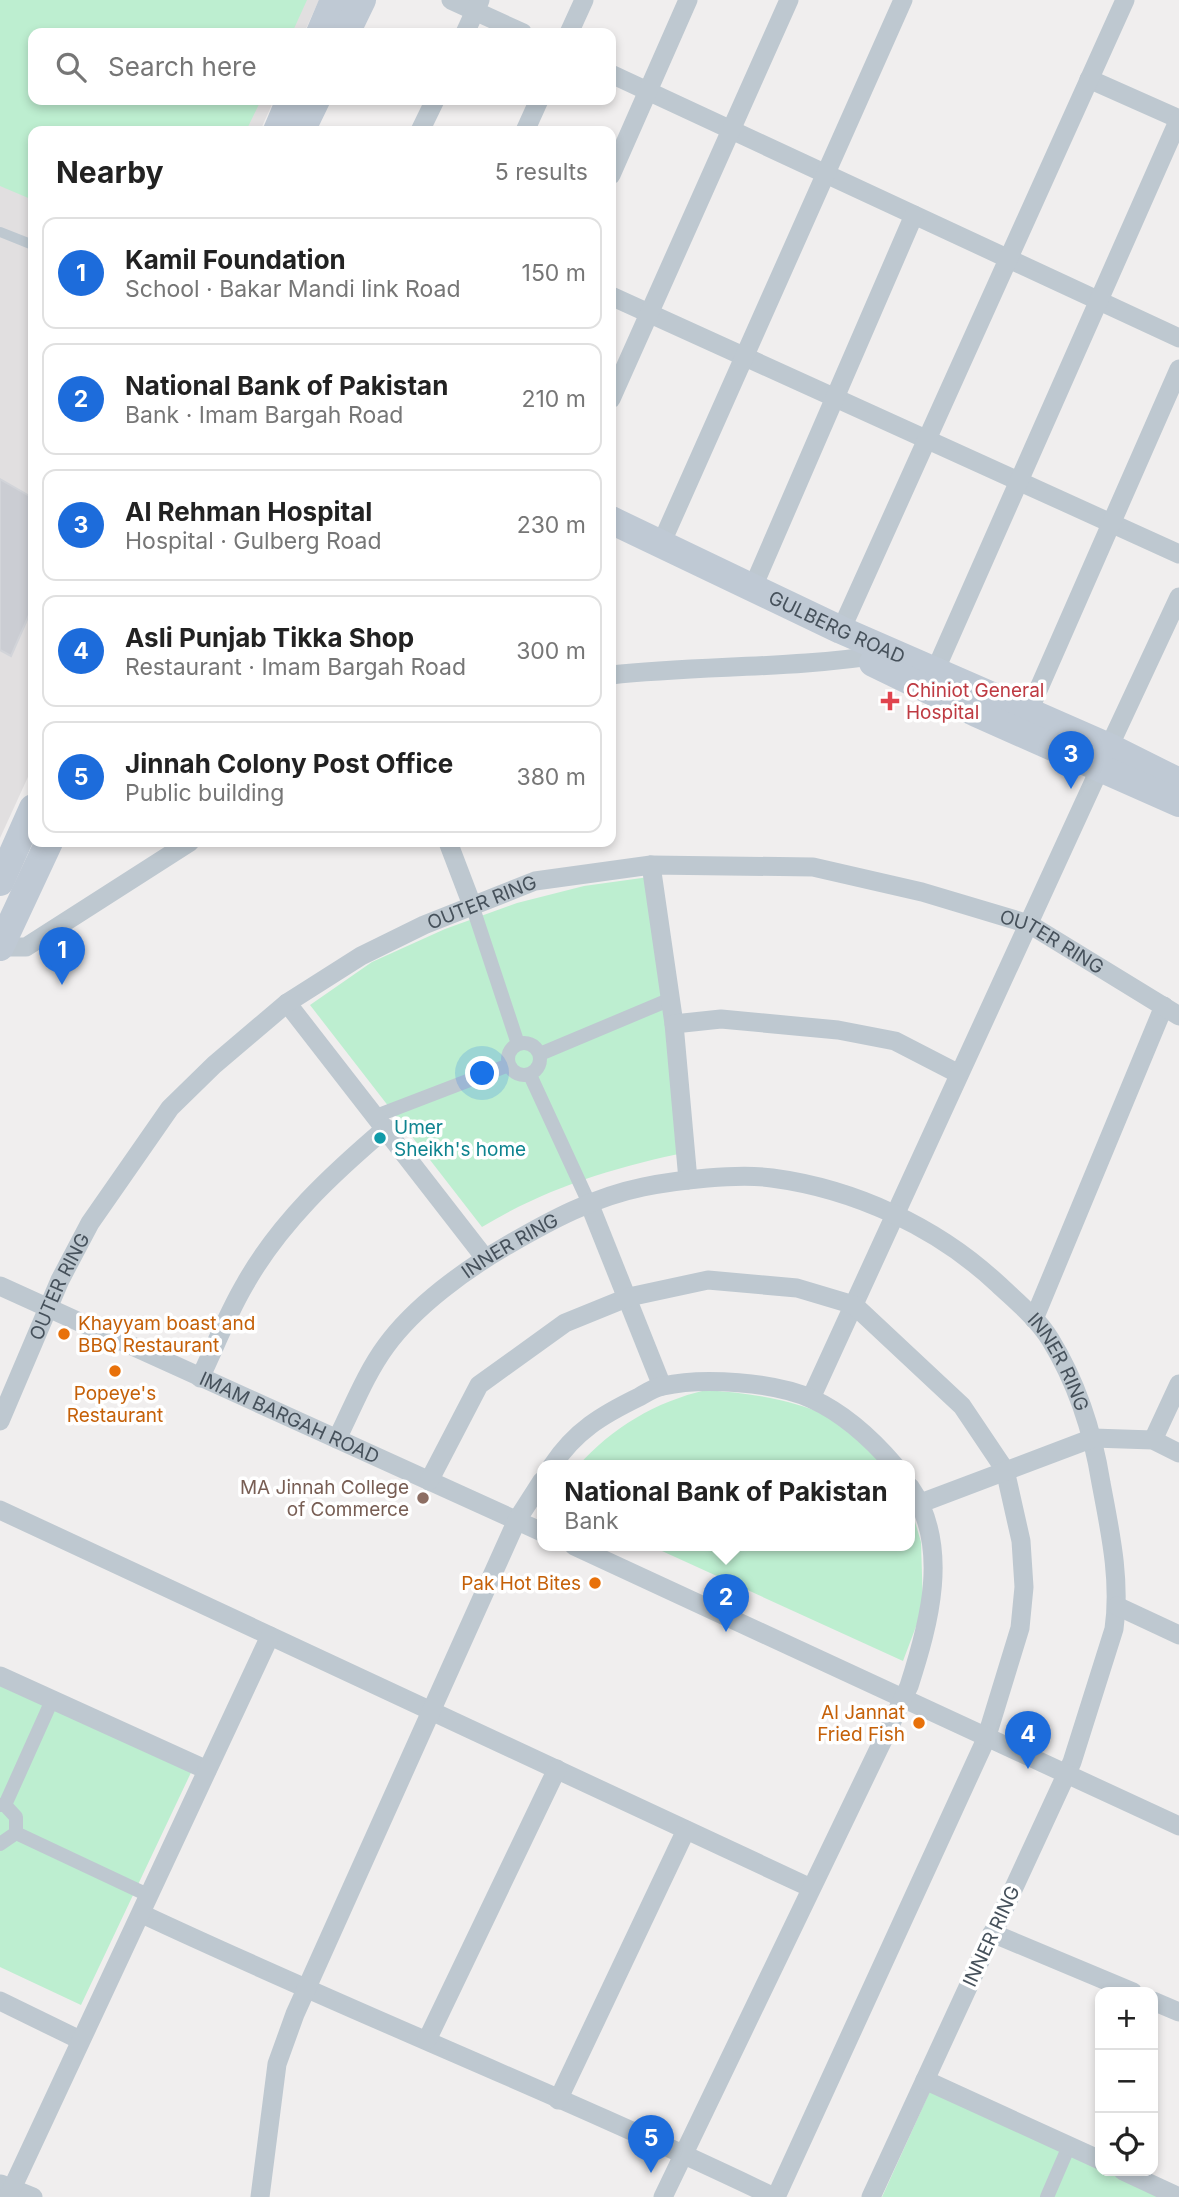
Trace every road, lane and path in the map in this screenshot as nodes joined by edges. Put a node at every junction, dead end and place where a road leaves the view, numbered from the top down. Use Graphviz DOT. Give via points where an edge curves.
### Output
graph roads {
  1 [pos="334,0"];
  2 [pos="362,0"];
  3 [pos="451,0"];
  4 [pos="584,0"];
  5 [pos="688,0"];
  6 [pos="789,0"];
  7 [pos="903,0"];
  8 [pos="1125,0"];
  9 [pos="478,6"];
  10 [pos="322,28"];
  11 [pos="348,28"];
  12 [pos="467,28"];
  13 [pos="515,28"];
  14 [pos="571,28"];
  15 [pos="616,76"];
  16 [pos="1089,79"];
  17 [pos="648,92"];
  18 [pos="288,105"];
  19 [pos="314,105"];
  20 [pos="433,105"];
  21 [pos="537,105"];
  22 [pos="1179,119"];
  23 [pos="278,126"];
  24 [pos="303,126"];
  25 [pos="422,126"];
  26 [pos="526,126"];
  27 [pos="731,130"];
  28 [pos="616,163"];
  29 [pos="825,174"];
  30 [pos="914,215"];
  31 [pos="0,232"];
  32 [pos="28,244"];
  33 [pos="1009,259"];
  34 [pos="616,298"];
  35 [pos="1098,301"];
  36 [pos="649,314"];
  37 [pos="1179,338"];
  38 [pos="744,357"];
  39 [pos="1179,369"];
  40 [pos="616,388"];
  41 [pos="836,399"];
  42 [pos="928,440"];
  43 [pos="1019,481"];
  44 [pos="616,522"];
  45 [pos="1111,523"];
  46 [pos="616,543"];
  47 [pos="661,544"];
  48 [pos="1179,554"];
  49 [pos="753,587"];
  50 [pos="1179,597"];
  51 [pos="841,630"];
  52 [pos="892,653"];
  53 [pos="861,658"];
  54 [pos="935,671"];
  55 [pos="616,675"];
  56 [pos="1028,712"];
  57 [pos="1105,757"];
  58 [pos="1179,782"];
  59 [pos="1179,803"];
  60 [pos="28,819"];
  61 [pos="47,847"];
  62 [pos="182,847"];
  63 [pos="450,847"];
  64 [pos="651,864"];
  65 [pos="0,882"];
  66 [pos="472,905"];
  67 [pos="1029,924"];
  68 [pos="0,947"];
  69 [pos="671,999"];
  70 [pos="287,1003"];
  71 [pos="1172,1011"];
  72 [pos="674,1024"];
  73 [pos="519,1044"];
  74 [pos="540,1054"];
  75 [pos="509,1065"];
  76 [pos="959,1074"];
  77 [pos="530,1075"];
  78 [pos="381,1122"];
  79 [pos="688,1180"];
  80 [pos="589,1203"];
  81 [pos="894,1215"];
  82 [pos="485,1258"];
  83 [pos="0,1286"];
  84 [pos="629,1297"];
  85 [pos="853,1305"];
  86 [pos="48,1307"];
  87 [pos="1034,1319"];
  88 [pos="201,1378"];
  89 [pos="1179,1384"];
  90 [pos="662,1386"];
  91 [pos="811,1398"];
  92 [pos="0,1421"];
  93 [pos="1093,1438"];
  94 [pos="337,1439"];
  95 [pos="1153,1440"];
  96 [pos="1179,1452"];
  97 [pos="556,1460"];
  98 [pos="890,1460"];
  99 [pos="1005,1470"];
  100 [pos="429,1481"];
  101 [pos="537,1489"];
  102 [pos="915,1495"];
  103 [pos="0,1510"];
  104 [pos="517,1520"];
  105 [pos="537,1530"];
  106 [pos="585,1551"];
  107 [pos="1117,1606"];
  108 [pos="1179,1635"];
  109 [pos="270,1636"];
  110 [pos="0,1676"];
  111 [pos="53,1698"];
  112 [pos="902,1698"];
  113 [pos="430,1710"];
  114 [pos="986,1739"];
  115 [pos="557,1769"];
  116 [pos="207,1770"];
  117 [pos="1065,1775"];
  118 [pos="3,1805"];
  119 [pos="1179,1826"];
  120 [pos="686,1830"];
  121 [pos="16,1833"];
  122 [pos="0,1844"];
  123 [pos="811,1888"];
  124 [pos="146,1905"];
  125 [pos="992,1933"];
  126 [pos="1121,1987"];
  127 [pos="305,1991"];
  128 [pos="0,2001"];
  129 [pos="1158,2003"];
  130 [pos="1179,2012"];
  131 [pos="80,2040"];
  132 [pos="427,2040"];
  133 [pos="925,2080"];
  134 [pos="558,2100"];
  135 [pos="1069,2146"];
  136 [pos="686,2154"];
  137 [pos="1095,2158"];
  138 [pos="1134,2176"];
  139 [pos="7,2190"];
  140 [pos="33,2197"];
  141 [pos="260,2197"];
  142 [pos="663,2197"];
  143 [pos="775,2197"];
  144 [pos="871,2197"];
  145 [pos="1047,2197"];
  146 [pos="1179,2197"];
  1 -- 10 [label="main road"];
  2 -- 11 [label="main road"];
  3 -- 9 [label="street"];
  4 -- 14 [label="street"];
  5 -- 17 [label="street"];
  6 -- 27 [label="street"];
  7 -- 29 [label="street"];
  8 -- 16 [label="street"];
  9 -- 12 [label="street"];
  9 -- 13 [label="street"];
  15 -- 17 [label="street"];
  16 -- 22 [label="street"];
  16 -- 33 [label="street"];
  17 -- 27 [label="street"];
  17 -- 28 [label="street"];
  18 -- 23 [label="main road"];
  19 -- 24 [label="main road"];
  20 -- 25 [label="street"];
  21 -- 26 [label="street"];
  22 -- 35 [label="street"];
  27 -- 29 [label="street"];
  27 -- 36 [label="street"];
  29 -- 30 [label="street"];
  29 -- 38 [label="street"];
  30 -- 33 [label="street"];
  30 -- 41 [label="street"];
  31 -- 32 [label="lane"];
  33 -- 35 [label="street"];
  33 -- 42 [label="street"];
  34 -- 36 [label="street"];
  35 -- 37 [label="street"];
  35 -- 43 [label="street"];
  36 -- 38 [label="street"];
  36 -- 40 [label="street"];
  38 -- 41 [label="street"];
  38 -- 47 [label="street"];
  39 -- 45 [label="street"];
  41 -- 42 [label="street"];
  41 -- 49 [label="street"];
  42 -- 43 [label="street"];
  42 -- 51 [label="street"];
  43 -- 45 [label="street"];
  43 -- 54 [label="street"];
  44 -- 47 [label="main road, GULBERG ROAD"];
  45 -- 48 [label="street"];
  45 -- 56 [label="street"];
  46 -- 53 [label="main road, GULBERG ROAD"];
  47 -- 49 [label="main road, GULBERG ROAD"];
  49 -- 51 [label="main road, GULBERG ROAD"];
  50 -- 57 [label="street"];
  51 -- 52 [label="main road, GULBERG ROAD"];
  52 -- 53 [label="street"];
  52 -- 54 [label="main road, GULBERG ROAD"];
  53 -- 55 [label="street"];
  53 -- 57 [label="main road, GULBERG ROAD"];
  54 -- 56 [label="main road, GULBERG ROAD"];
  56 -- 57 [label="main road, GULBERG ROAD"];
  57 -- 58 [label="main road, GULBERG ROAD"];
  57 -- 59 [label="main road, GULBERG ROAD"];
  57 -- 67 [label="street"];
  60 -- 65 [label="main road"];
  61 -- 68 [label="main road"];
  62 -- 68 [label="street" via="26,947"];
  63 -- 66 [label="street"];
  64 -- 66 [label="street, OUTER RING" via="535,881"];
  64 -- 67 [label="street, OUTER RING" via="813,867 922,892"];
  64 -- 69 [label="street"];
  66 -- 70 [label="street, OUTER RING" via="360,956"];
  66 -- 73 [label="street"];
  67 -- 71 [label="street, OUTER RING"];
  67 -- 76 [label="street"];
  69 -- 72 [label="street"];
  69 -- 74 [label="street"];
  70 -- 78 [label="street"];
  70 -- 86 [label="street, OUTER RING" via="170,1108 90,1223"];
  71 -- 87 [label="street"];
  72 -- 76 [label="street" via="721,1018 838,1030 895,1041"];
  72 -- 79 [label="street"];
  73 -- 74 [label="street" via="528,1044"];
  73 -- 75 [label="street" via="510,1050"];
  74 -- 77 [label="street" via="538,1068"];
  75 -- 77 [label="street" via="515,1073"];
  75 -- 78 [label="street"];
  76 -- 81 [label="street"];
  77 -- 80 [label="street"];
  78 -- 82 [label="street"];
  78 -- 88 [label="street" via="283,1230 244,1285"];
  79 -- 80 [label="street, INNER RING" via="641,1187"];
  79 -- 81 [label="street, INNER RING" via="770,1177 852,1196"];
  80 -- 82 [label="street, INNER RING" via="551,1219"];
  80 -- 84 [label="street"];
  81 -- 85 [label="street"];
  81 -- 87 [label="street, INNER RING" via="967,1255"];
  82 -- 94 [label="street, INNER RING" via="427,1304 386,1346"];
  83 -- 86 [label="street, IMAM BARGAH ROAD"];
  84 -- 85 [label="street" via="708,1280 797,1288"];
  84 -- 90 [label="street"];
  84 -- 100 [label="street" via="565,1323 479,1385"];
  85 -- 91 [label="street"];
  85 -- 99 [label="street" via="961,1406"];
  86 -- 88 [label="street, IMAM BARGAH ROAD"];
  86 -- 92 [label="street, OUTER RING"];
  87 -- 93 [label="street, INNER RING" via="1050,1340"];
  88 -- 94 [label="street, IMAM BARGAH ROAD"];
  89 -- 95 [label="street"];
  90 -- 91 [label="street" via="749,1384"];
  90 -- 97 [label="street" via="588,1424"];
  91 -- 98 [label="street" via="871,1438"];
  93 -- 95 [label="street"];
  93 -- 99 [label="street"];
  93 -- 107 [label="street, INNER RING" via="1115,1566"];
  94 -- 100 [label="street, IMAM BARGAH ROAD"];
  95 -- 96 [label="street"];
  99 -- 102 [label="street"];
  99 -- 114 [label="street" via="1021,1541 1024,1587 1020,1628"];
  100 -- 104 [label="street, IMAM BARGAH ROAD"];
  101 -- 104 [label="street"];
  102 -- 112 [label="street" via="934,1570 926,1634"];
  103 -- 109 [label="street"];
  104 -- 105 [label="street, IMAM BARGAH ROAD"];
  104 -- 113 [label="street"];
  106 -- 112 [label="street"];
  107 -- 108 [label="street"];
  107 -- 117 [label="street, INNER RING" via="1099,1682"];
  109 -- 113 [label="street"];
  109 -- 116 [label="street"];
  110 -- 111 [label="street"];
  111 -- 116 [label="street"];
  111 -- 118 [label="street"];
  112 -- 114 [label="street"];
  112 -- 123 [label="street"];
  113 -- 115 [label="street"];
  113 -- 127 [label="street"];
  114 -- 117 [label="street"];
  114 -- 143 [label="street"];
  115 -- 120 [label="street"];
  115 -- 132 [label="street"];
  116 -- 124 [label="street"];
  117 -- 119 [label="street"];
  117 -- 125 [label="street, INNER RING"];
  118 -- 121 [label="street" via="16,1817"];
  120 -- 123 [label="street"];
  120 -- 134 [label="street"];
  121 -- 122 [label="street"];
  121 -- 124 [label="street"];
  123 -- 136 [label="street"];
  124 -- 127 [label="street"];
  124 -- 131 [label="street"];
  125 -- 126 [label="street"];
  125 -- 133 [label="street, INNER RING"];
  127 -- 132 [label="street"];
  127 -- 141 [label="street" via="276,2064"];
  128 -- 131 [label="street"];
  129 -- 130 [label="street"];
  131 -- 139 [label="street"];
  132 -- 134 [label="street"];
  133 -- 135 [label="street"];
  133 -- 144 [label="street, INNER RING"];
  134 -- 136 [label="street"];
  135 -- 137 [label="street"];
  135 -- 145 [label="street"];
  136 -- 142 [label="street"];
  136 -- 143 [label="street"];
  138 -- 146 [label="street"];
  139 -- 140 [label="street"];
}
